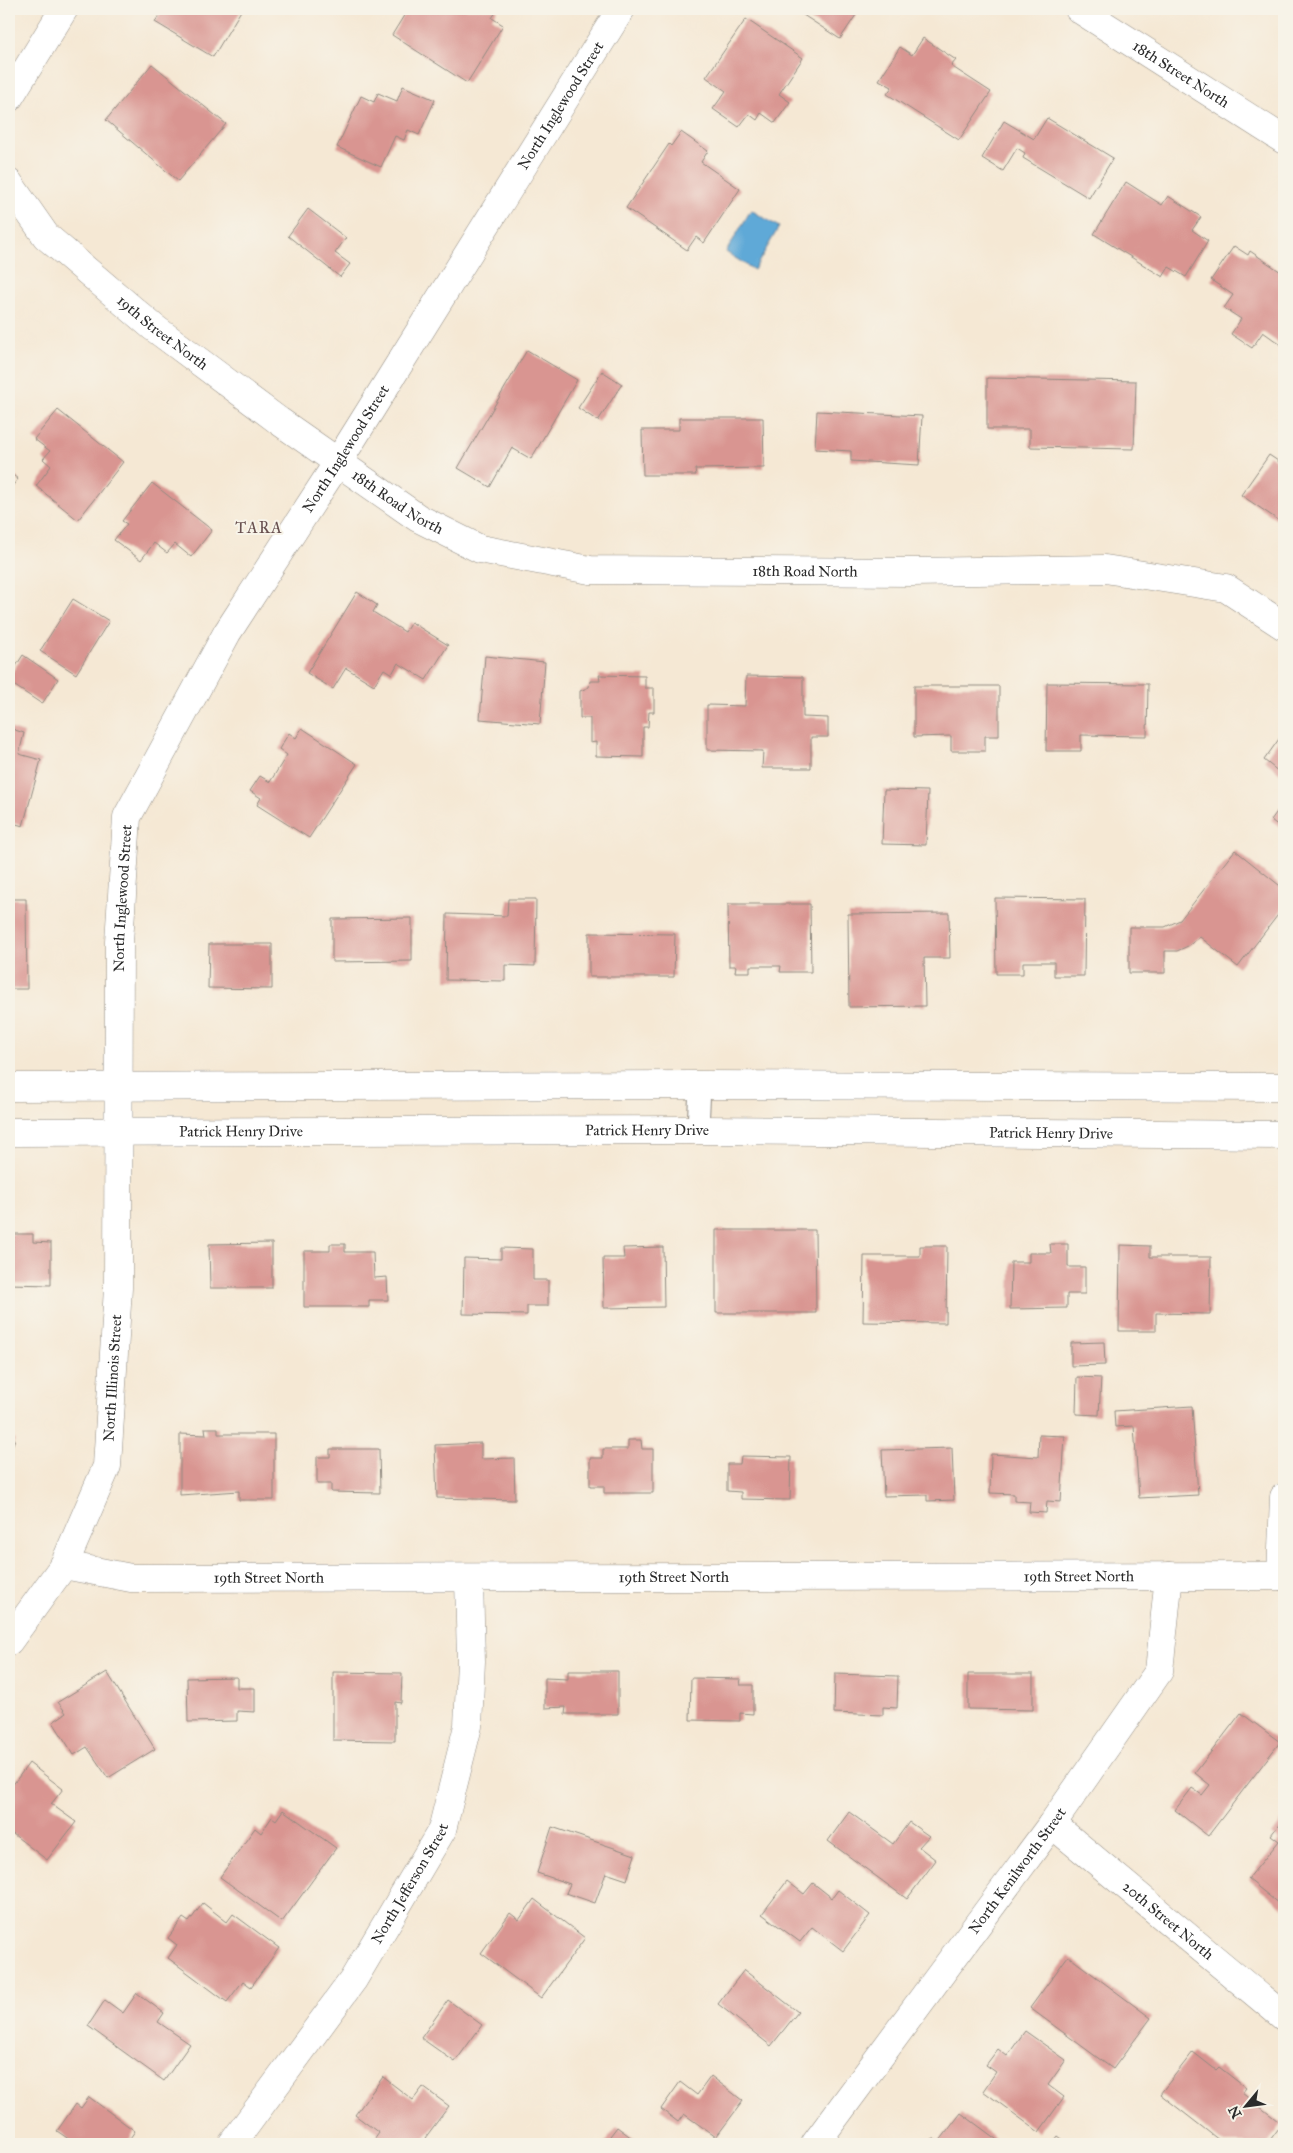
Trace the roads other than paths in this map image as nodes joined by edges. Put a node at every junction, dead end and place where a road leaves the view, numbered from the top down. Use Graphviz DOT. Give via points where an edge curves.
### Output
graph roads {
  1 [pos="64,9"];
  2 [pos="620,9"];
  3 [pos="1079,9"];
  4 [pos="9,98"];
  5 [pos="1284,140"];
  6 [pos="9,183"];
  7 [pos="338,462"];
  8 [pos="1284,626"];
  9 [pos="700,1085"];
  10 [pos="1284,1087"];
  11 [pos="9,1088"];
  12 [pos="119,1088"];
  13 [pos="698,1130"];
  14 [pos="9,1132"];
  15 [pos="118,1132"];
  16 [pos="1284,1135"];
  17 [pos="1284,1497"];
  18 [pos="64,1565"];
  19 [pos="1169,1576"];
  20 [pos="1283,1576"];
  21 [pos="469,1579"];
  22 [pos="9,1641"];
  23 [pos="1052,1824"];
  24 [pos="1284,2017"];
  25 [pos="232,2144"];
  26 [pos="814,2144"];
  1 -- 4 [label="street"];
  2 -- 7 [label="street, North Inglewood Street"];
  3 -- 5 [label="street, 18th Street North"];
  6 -- 7 [label="street, 19th Street North" via="46,236 153,328"];
  7 -- 8 [label="street, 18th Road North" via="418,518 480,549 590,570 913,572 1105,569 1226,588"];
  7 -- 12 [label="street, North Inglewood Street" via="227,633 127,816 119,942"];
  9 -- 10 [label="street"];
  9 -- 12 [label="street"];
  9 -- 13 [label="lane"];
  11 -- 12 [label="street"];
  12 -- 15 [label="street, North Illinois Street"];
  13 -- 15 [label="street, Patrick Henry Drive"];
  13 -- 16 [label="street, Patrick Henry Drive"];
  14 -- 15 [label="street, Patrick Henry Drive"];
  15 -- 18 [label="street, North Illinois Street" via="118,1288 107,1466"];
  17 -- 20 [label="street"];
  18 -- 21 [label="street, 19th Street North" via="131,1578"];
  18 -- 22 [label="street, North Illinois Street"];
  19 -- 20 [label="street, 19th Street North"];
  19 -- 21 [label="street, 19th Street North"];
  19 -- 23 [label="street, North Kenilworth Street" via="1159,1671"];
  21 -- 25 [label="street, North Jefferson Street" via="471,1661 468,1726 442,1830 353,1980"];
  23 -- 24 [label="street, 20th Street North"];
  23 -- 26 [label="street, North Kenilworth Street"];
}
